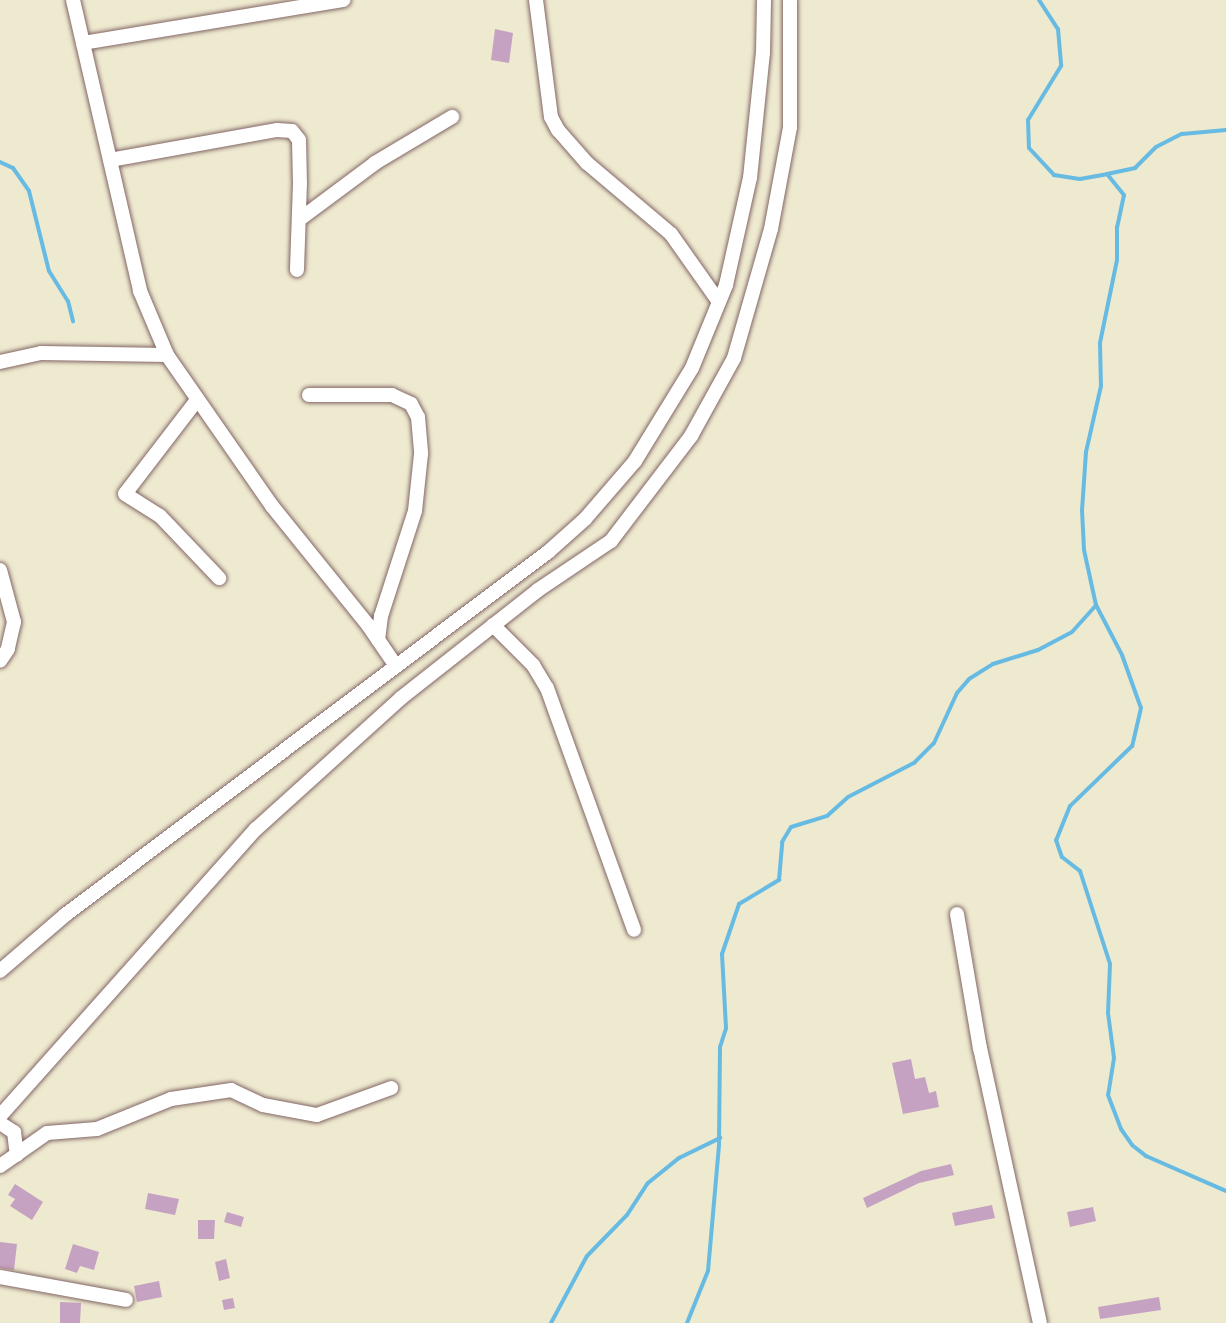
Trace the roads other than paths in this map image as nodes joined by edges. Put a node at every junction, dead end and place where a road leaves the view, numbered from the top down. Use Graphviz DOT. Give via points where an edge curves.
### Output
graph roads {
  1 [pos="74,0"];
  2 [pos="343,0"];
  3 [pos="536,0"];
  4 [pos="764,0"];
  5 [pos="790,0"];
  6 [pos="83,43"];
  7 [pos="452,117"];
  8 [pos="110,160"];
  9 [pos="300,219"];
  10 [pos="297,270"];
  11 [pos="719,302"];
  12 [pos="167,356"];
  13 [pos="0,362"];
  14 [pos="309,395"];
  15 [pos="197,400"];
  16 [pos="0,570"];
  17 [pos="219,578"];
  18 [pos="493,625"];
  19 [pos="378,640"];
  20 [pos="0,661"];
  21 [pos="396,666"];
  22 [pos="957,914"];
  23 [pos="634,930"];
  24 [pos="0,970"];
  25 [pos="391,1088"];
  26 [pos="0,1116"];
  27 [pos="0,1123"];
  28 [pos="17,1155"];
  29 [pos="0,1166"];
  30 [pos="0,1277"];
  31 [pos="126,1300"];
  32 [pos="1040,1323"];
  1 -- 6 [label="street"];
  2 -- 6 [label="street"];
  3 -- 11 [label="street" via="551,117 558,130 587,163 670,234"];
  4 -- 11 [label="street" via="763,53 750,178 739,235"];
  5 -- 18 [label="street" via="790,127 771,229 734,358 691,436 612,541"];
  6 -- 8 [label="street"];
  7 -- 9 [label="street" via="375,163"];
  8 -- 9 [label="street" via="277,130 292,132 299,140"];
  8 -- 12 [label="street" via="140,291"];
  9 -- 10 [label="street"];
  11 -- 21 [label="street" via="692,368 658,428 603,500 548,552"];
  12 -- 13 [label="street" via="41,352"];
  12 -- 15 [label="street"];
  14 -- 19 [label="street" via="392,395 411,404 418,417 421,454 415,511 381,616"];
  15 -- 17 [label="street" via="125,494 160,516"];
  15 -- 19 [label="street" via="272,506"];
  16 -- 20 [label="street" via="14,622 8,648"];
  18 -- 23 [label="street" via="533,666 547,688"];
  18 -- 26 [label="street" via="401,698 256,829"];
  19 -- 21 [label="street"];
  21 -- 24 [label="street" via="64,915"];
  22 -- 32 [label="street" via="983,1060"];
  25 -- 28 [label="street" via="317,1115 263,1105 236,1091 217,1090 171,1099 96,1129 47,1133"];
  27 -- 28 [label="street" via="14,1132"];
  28 -- 29 [label="street"];
  30 -- 31 [label="street"];
}
